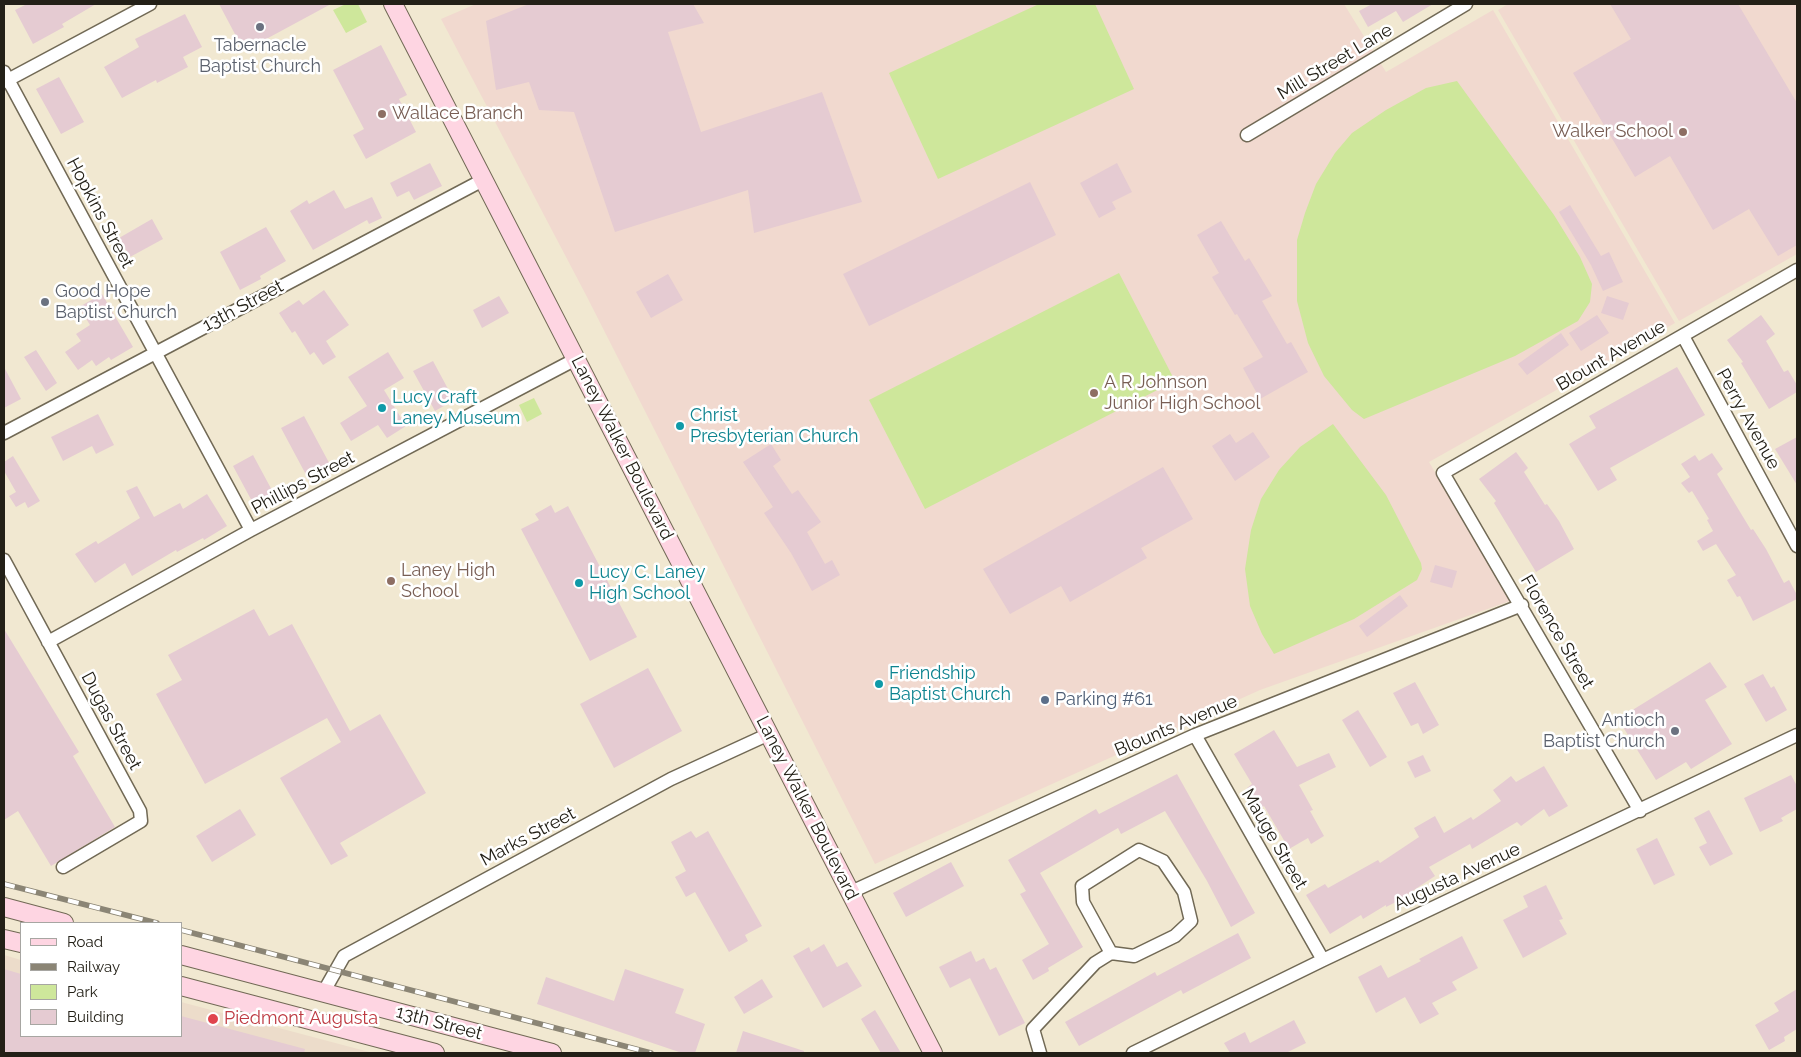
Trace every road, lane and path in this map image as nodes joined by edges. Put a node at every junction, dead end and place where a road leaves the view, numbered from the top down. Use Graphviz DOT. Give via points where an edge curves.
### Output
graph roads {
  1 [pos="150,4"];
  2 [pos="393,4"];
  3 [pos="1466,4"];
  4 [pos="5,78"];
  5 [pos="1247,135"];
  6 [pos="483,180"];
  7 [pos="1797,270"];
  8 [pos="1683,336"];
  9 [pos="155,352"];
  10 [pos="576,359"];
  11 [pos="4,433"];
  12 [pos="1443,472"];
  13 [pos="251,530"];
  14 [pos="1797,546"];
  15 [pos="4,560"];
  16 [pos="1522,605"];
  17 [pos="48,642"];
  18 [pos="769,734"];
  19 [pos="1195,735"];
  20 [pos="1797,735"];
  21 [pos="1640,811"];
  22 [pos="63,868"];
  23 [pos="851,892"];
  24 [pos="4,907"];
  25 [pos="60,922"];
  26 [pos="4,939"];
  27 [pos="20,944"];
  28 [pos="1111,953"];
  29 [pos="182,955"];
  30 [pos="1323,960"];
  31 [pos="182,986"];
  32 [pos="323,993"];
  33 [pos="434,1053"];
  34 [pos="552,1053"];
  35 [pos="933,1053"];
  36 [pos="1040,1053"];
  37 [pos="1133,1053"];
  1 -- 4 [label="street"];
  2 -- 6 [label="main road, Laney Walker Boulevard"];
  3 -- 5 [label="street, Mill Street Lane"];
  4 -- 9 [label="street, Hopkins Street"];
  6 -- 9 [label="street, 13th Street"];
  6 -- 10 [label="main road, Laney Walker Boulevard"];
  7 -- 8 [label="street, Blount Avenue"];
  8 -- 12 [label="street, Blount Avenue"];
  8 -- 14 [label="street, Perry Avenue"];
  9 -- 11 [label="street, 13th Street"];
  9 -- 13 [label="street, Hopkins Street"];
  10 -- 13 [label="street, Phillips Street"];
  10 -- 18 [label="main road, Laney Walker Boulevard"];
  12 -- 16 [label="street, Florence Street"];
  13 -- 17 [label="street, Phillips Street"];
  15 -- 17 [label="street, Dugas Street"];
  16 -- 19 [label="street, Blounts Avenue"];
  16 -- 21 [label="street, Florence Street"];
  17 -- 22 [label="street, Dugas Street" via="140,811 141,821"];
  18 -- 23 [label="main road, Laney Walker Boulevard"];
  18 -- 32 [label="street, Marks Street" via="671,779 344,956"];
  19 -- 23 [label="street, Blounts Avenue"];
  19 -- 30 [label="street, Mauge Street"];
  20 -- 21 [label="street, Augusta Avenue"];
  21 -- 30 [label="street, Augusta Avenue"];
  23 -- 35 [label="main road, Laney Walker Boulevard"];
  24 -- 25 [label="main road"];
  26 -- 27 [label="main road"];
  28 -- 28 [label="street" via="1134,956 1175,936 1191,921 1184,892 1163,861 1139,850 1082,886 1082,902"];
  28 -- 36 [label="street" via="1095,963 1033,1029"];
  29 -- 32 [label="main road, 13th Street"];
  30 -- 37 [label="street, Augusta Avenue"];
  31 -- 33 [label="main road"];
  32 -- 34 [label="main road, 13th Street"];
}
